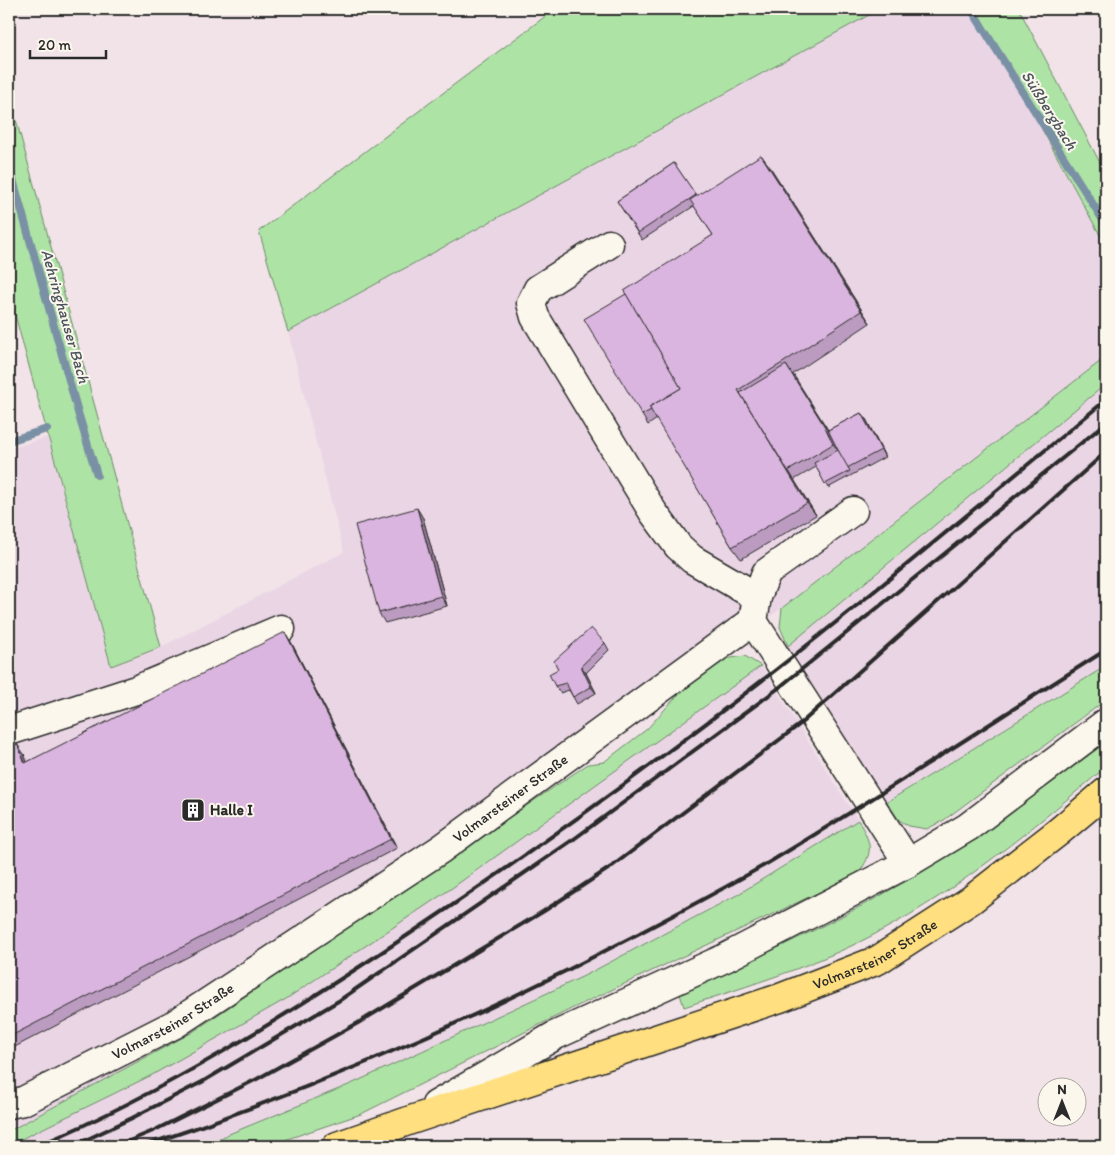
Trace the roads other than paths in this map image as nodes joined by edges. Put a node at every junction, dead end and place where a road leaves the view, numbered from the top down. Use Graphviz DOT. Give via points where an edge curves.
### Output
graph roads {
  1 [pos="609,244"];
  2 [pos="853,511"];
  3 [pos="755,609"];
  4 [pos="281,629"];
  5 [pos="1106,723"];
  6 [pos="9,731"];
  7 [pos="1106,792"];
  8 [pos="908,863"];
  9 [pos="9,1104"];
  10 [pos="411,1120"];
  11 [pos="337,1146"];
  1 -- 3 [label="street" via="538,289 532,303 535,317 653,512 678,546"];
  2 -- 3 [label="street" via="766,573"];
  3 -- 8 [label="street"];
  3 -- 9 [label="street, Volmarsteiner Straße" via="441,849 175,1024 23,1101"];
  4 -- 6 [label="street" via="136,690"];
  5 -- 8 [label="street, Volmarsteiner Straße" via="968,827"];
  7 -- 10 [label="main road, Volmarsteiner Straße" via="970,900 878,960 780,998"];
  8 -- 10 [label="street, Volmarsteiner Straße" via="725,958 556,1035"];
  10 -- 11 [label="main road, Volmarsteiner Straße"];
}
